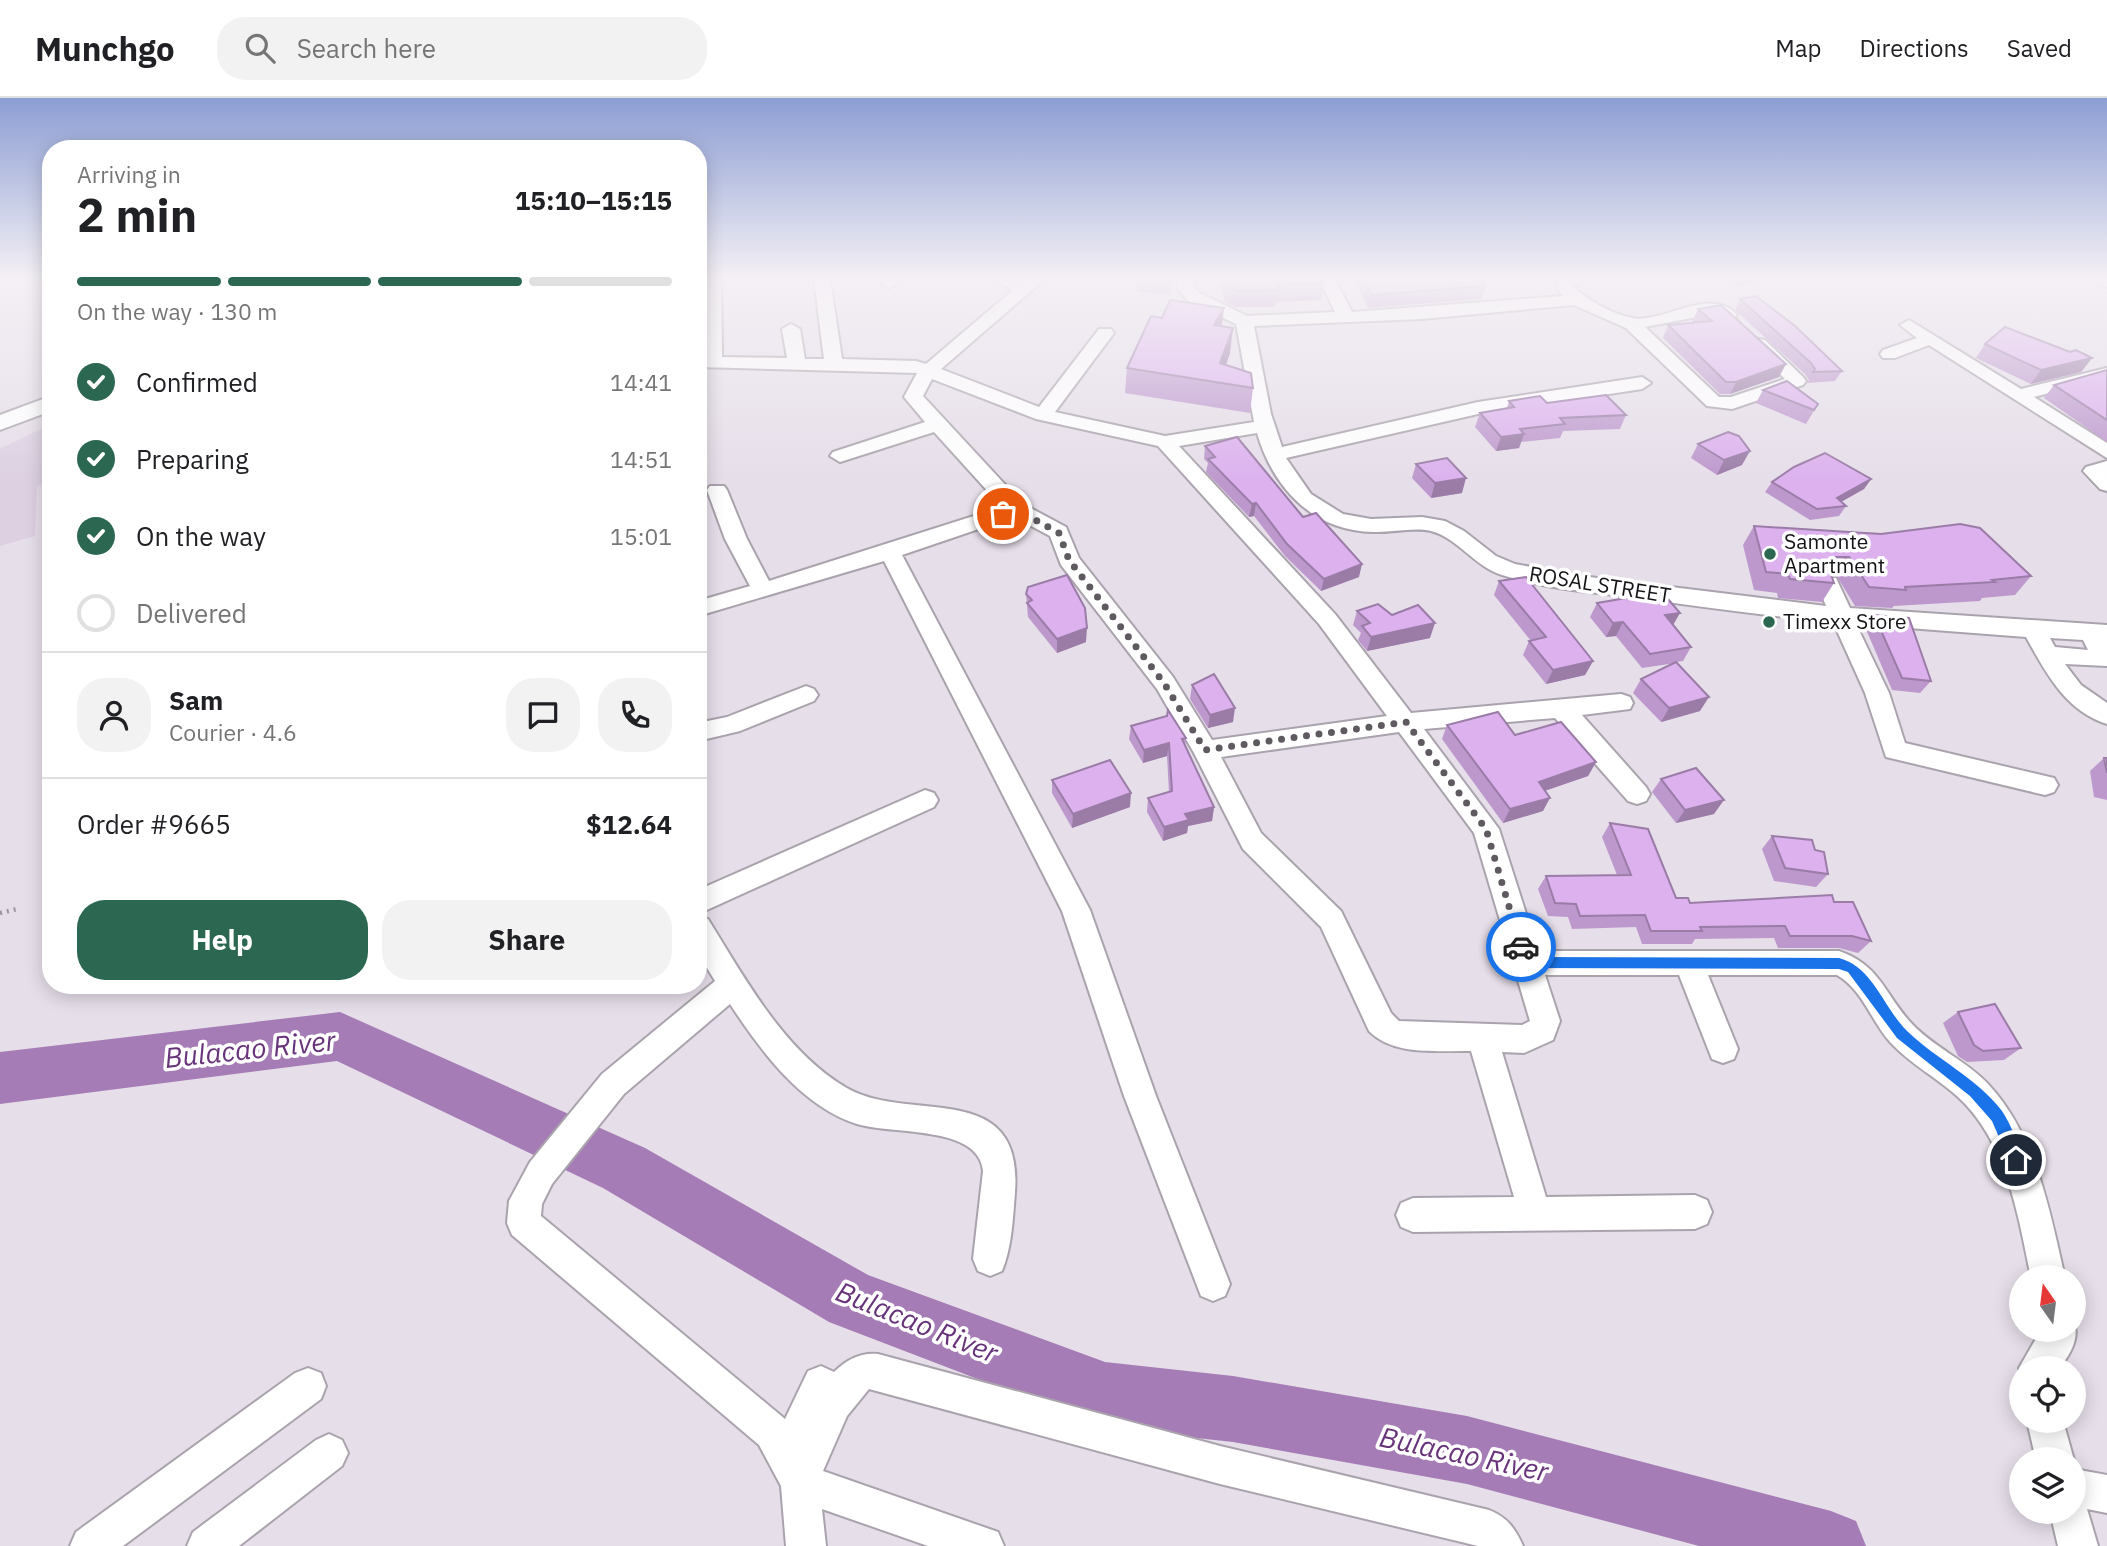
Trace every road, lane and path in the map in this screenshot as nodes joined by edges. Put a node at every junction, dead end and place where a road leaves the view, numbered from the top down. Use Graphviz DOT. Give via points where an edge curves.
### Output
graph roads {
  1 [pos="794,347"];
  2 [pos="831,347"];
  3 [pos="957,347"];
  4 [pos="1095,347"];
  5 [pos="1249,347"];
  6 [pos="1656,347"];
  7 [pos="1760,347"];
  8 [pos="1909,347"];
  9 [pos="1941,347"];
  10 [pos="1889,354"];
  11 [pos="707,362"];
  12 [pos="797,364"];
  13 [pos="834,365"];
  14 [pos="927,372"];
  15 [pos="2107,373"];
  16 [pos="1642,383"];
  17 [pos="2018,396"];
  18 [pos="42,407"];
  19 [pos="1043,415"];
  20 [pos="5,423"];
  21 [pos="938,424"];
  22 [pos="1264,426"];
  23 [pos="1165,442"];
  24 [pos="2107,452"];
  25 [pos="1276,454"];
  26 [pos="840,456"];
  27 [pos="2107,467"];
  28 [pos="2107,485"];
  29 [pos="717,490"];
  30 [pos="1016,509"];
  31 [pos="890,552"];
  32 [pos="1536,555"];
  33 [pos="1549,579"];
  34 [pos="1828,583"];
  35 [pos="762,589"];
  36 [pos="707,605"];
  37 [pos="1844,618"];
  38 [pos="2033,629"];
  39 [pos="2099,633"];
  40 [pos="2047,655"];
  41 [pos="806,695"];
  42 [pos="1621,703"];
  43 [pos="1562,709"];
  44 [pos="2107,715"];
  45 [pos="1406,722"];
  46 [pos="707,730"];
  47 [pos="1205,750"];
  48 [pos="2045,785"];
  49 [pos="1637,794"];
  50 [pos="925,800"];
  51 [pos="707,899"];
  52 [pos="17,909"];
  53 [pos="0,914"];
  54 [pos="707,942"];
  55 [pos="1526,962"];
  56 [pos="1688,962"];
  57 [pos="733,984"];
  58 [pos="1483,1039"];
  59 [pos="1723,1049"];
  60 [pos="541,1173"];
  61 [pos="1695,1212"];
  62 [pos="1535,1214"];
  63 [pos="1413,1215"];
  64 [pos="990,1259"];
  65 [pos="2045,1265"];
  66 [pos="1213,1284"];
  67 [pos="821,1384"];
  68 [pos="308,1386"];
  69 [pos="329,1452"];
  70 [pos="793,1469"];
  71 [pos="2086,1490"];
  72 [pos="2107,1494"];
  73 [pos="2072,1524"];
  74 [pos="90,1546"];
  75 [pos="207,1546"];
  76 [pos="806,1546"];
  77 [pos="984,1546"];
  78 [pos="1503,1546"];
  79 [pos="2078,1546"];
  1 -- 12 [label="street"];
  2 -- 13 [label="street"];
  3 -- 14 [label="street"];
  4 -- 19 [label="street"];
  5 -- 22 [label="street, ROSAL STREET"];
  6 -- 7 [label="street" via="1714,402 1732,403 1797,382"];
  8 -- 10 [label="street"];
  9 -- 17 [label="street"];
  11 -- 12 [label="street"];
  12 -- 13 [label="street"];
  13 -- 14 [label="street" via="916,366"];
  14 -- 19 [label="street"];
  14 -- 21 [label="street" via="913,397"];
  15 -- 17 [label="street"];
  16 -- 25 [label="street" via="1478,408"];
  17 -- 24 [label="street"];
  18 -- 20 [label="main road"];
  19 -- 23 [label="street"];
  21 -- 26 [label="street"];
  21 -- 30 [label="street"];
  22 -- 23 [label="street"];
  22 -- 25 [label="street, ROSAL STREET"];
  23 -- 45 [label="street" via="1326,619"];
  25 -- 33 [label="street, ROSAL STREET" via="1302,497 1323,514 1370,527 1436,526 1453,533 1485,562"];
  27 -- 28 [label="street" via="2093,471"];
  29 -- 35 [label="street"];
  30 -- 31 [label="street"];
  30 -- 47 [label="street" via="1059,533 1069,560 1164,683"];
  31 -- 35 [label="street"];
  31 -- 66 [label="street" via="1076,910 1140,1096"];
  32 -- 33 [label="street"];
  33 -- 37 [label="street, ROSAL STREET"];
  34 -- 37 [label="street"];
  35 -- 36 [label="street"];
  37 -- 38 [label="street, ROSAL STREET"];
  37 -- 48 [label="street" via="1877,693 1895,750"];
  38 -- 39 [label="street, ROSAL STREET"];
  38 -- 40 [label="street"];
  39 -- 40 [label="street" via="2104,659"];
  40 -- 44 [label="street" via="2073,691"];
  41 -- 46 [label="street"];
  42 -- 43 [label="street"];
  43 -- 45 [label="street"];
  43 -- 49 [label="street"];
  45 -- 47 [label="street"];
  45 -- 55 [label="street" via="1486,829"];
  47 -- 58 [label="street" via="1252,841 1331,919 1380,1022 1390,1032 1404,1036"];
  50 -- 51 [label="street"];
  52 -- 53 [label="path"];
  54 -- 57 [label="street"];
  55 -- 56 [label="street"];
  55 -- 58 [label="street" via="1545,1021 1542,1030 1524,1039"];
  56 -- 59 [label="street"];
  56 -- 65 [label="street" via="1853,967 1902,1034 1975,1092 1997,1116 2012,1148"];
  57 -- 60 [label="street" via="613,1084"];
  57 -- 64 [label="street" via="778,1045 818,1085 855,1109 970,1128 995,1147 999,1163"];
  58 -- 62 [label="street"];
  60 -- 70 [label="street" via="526,1201 524,1223 772,1432"];
  61 -- 62 [label="street"];
  62 -- 63 [label="street"];
  67 -- 70 [label="street"];
  68 -- 74 [label="street"];
  69 -- 75 [label="street"];
  70 -- 76 [label="street"];
  70 -- 77 [label="street"];
  70 -- 78 [label="street" via="848,1384 867,1371 1220,1465 1489,1529"];
  71 -- 72 [label="street"];
  73 -- 79 [label="street"];
}
